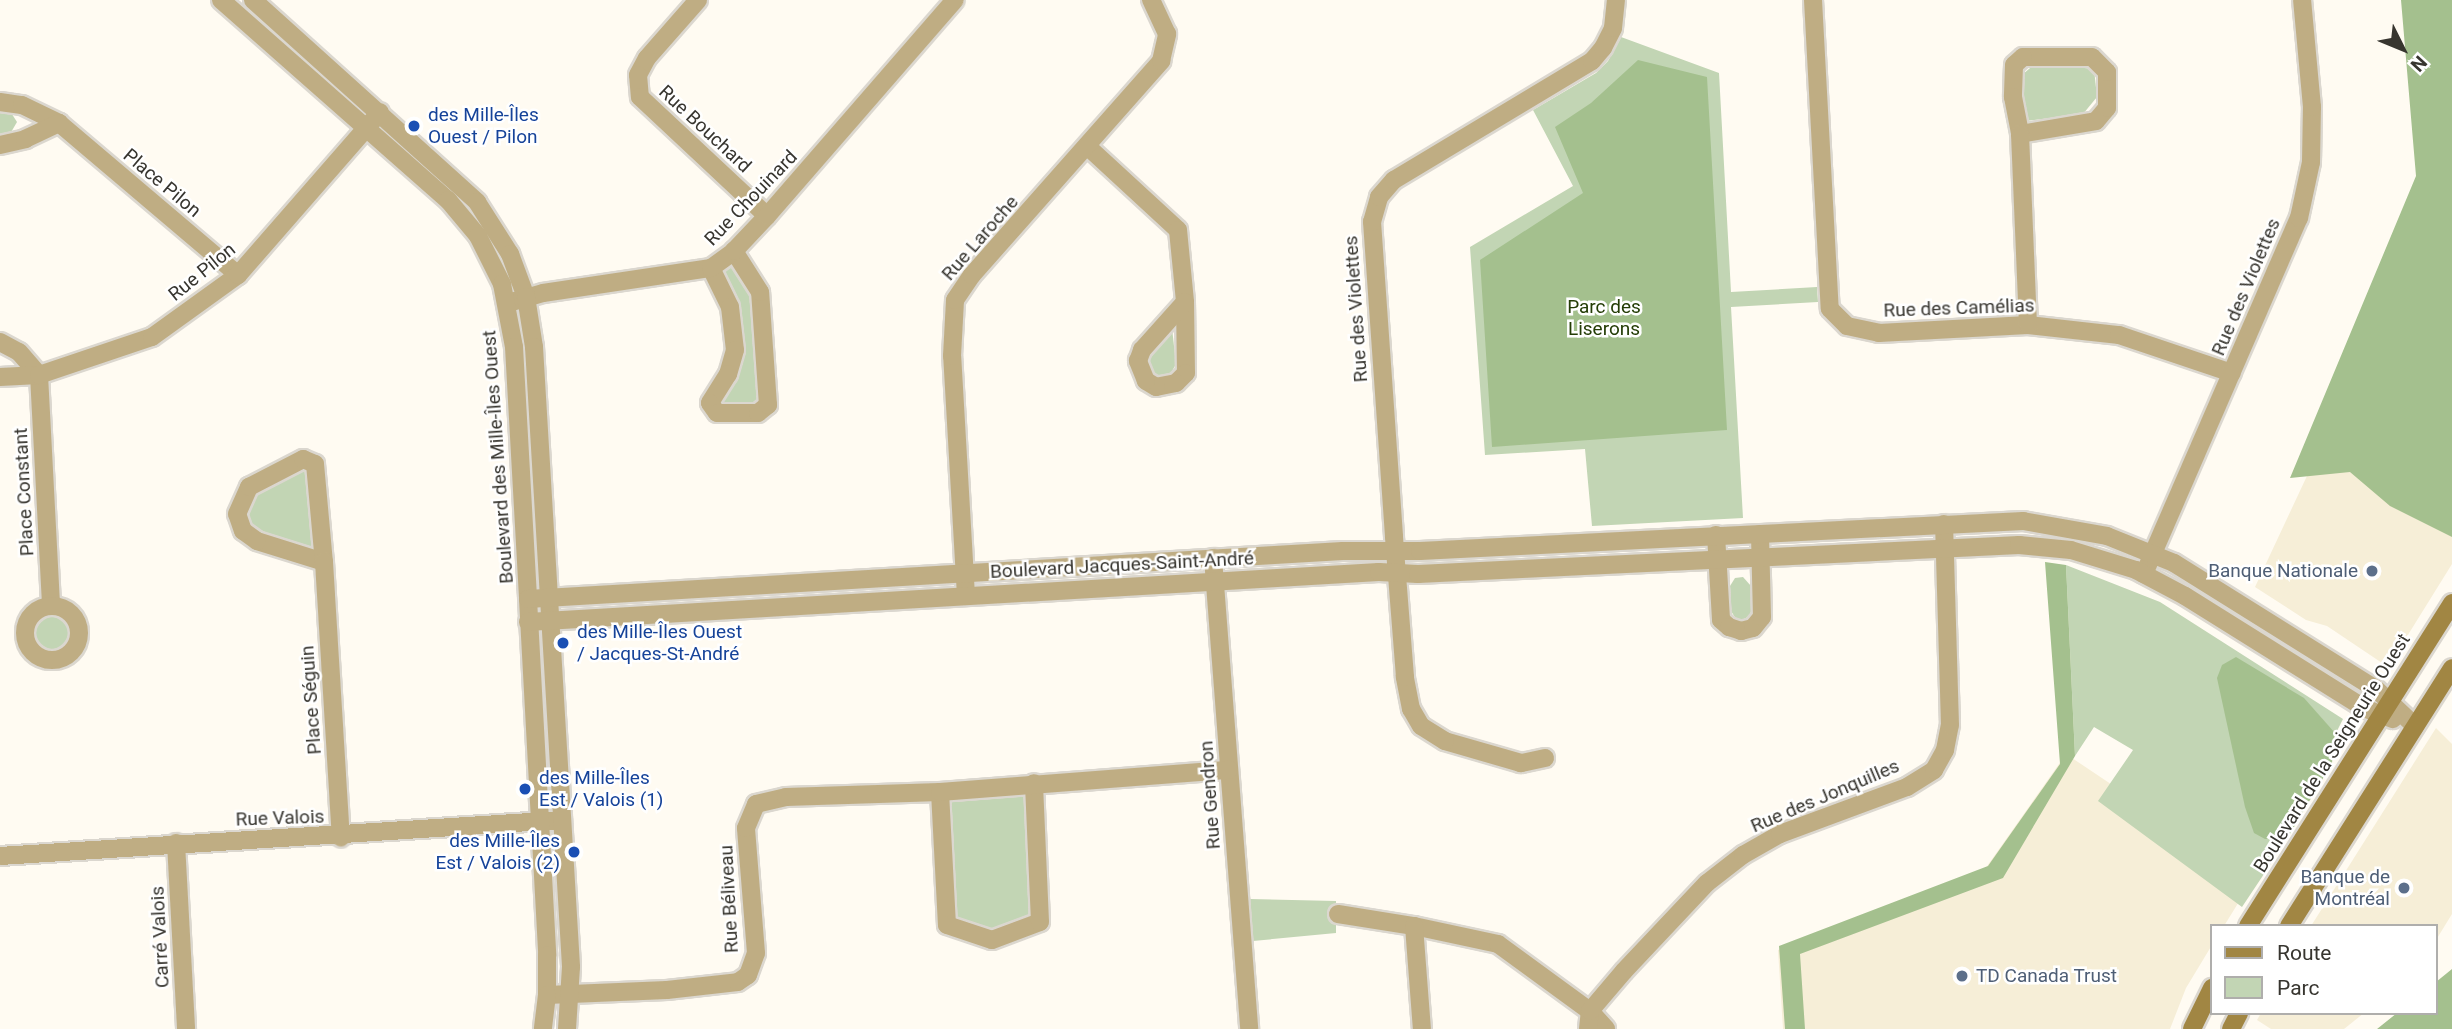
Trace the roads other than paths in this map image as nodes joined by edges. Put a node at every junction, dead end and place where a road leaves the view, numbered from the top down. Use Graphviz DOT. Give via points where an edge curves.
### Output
graph roads {
  1 [pos="221,0"];
  2 [pos="253,0"];
  3 [pos="698,0"];
  4 [pos="954,0"];
  5 [pos="1151,0"];
  6 [pos="1616,0"];
  7 [pos="1813,0"];
  8 [pos="2302,0"];
  9 [pos="0,102"];
  10 [pos="380,112"];
  11 [pos="59,123"];
  12 [pos="366,127"];
  13 [pos="2020,134"];
  14 [pos="0,145"];
  15 [pos="1088,147"];
  16 [pos="767,216"];
  17 [pos="734,251"];
  18 [pos="711,268"];
  19 [pos="238,275"];
  20 [pos="526,297"];
  21 [pos="1185,302"];
  22 [pos="508,303"];
  23 [pos="2028,324"];
  24 [pos="0,342"];
  25 [pos="2232,373"];
  26 [pos="39,375"];
  27 [pos="0,377"];
  28 [pos="1944,524"];
  29 [pos="1760,534"];
  30 [pos="1716,536"];
  31 [pos="1945,547"];
  32 [pos="1395,550"];
  33 [pos="2153,553"];
  34 [pos="1760,556"];
  35 [pos="1213,558"];
  36 [pos="1717,559"];
  37 [pos="324,562"];
  38 [pos="1398,572"];
  39 [pos="965,573"];
  40 [pos="2144,574"];
  41 [pos="1214,580"];
  42 [pos="966,596"];
  43 [pos="548,598"];
  44 [pos="528,599"];
  45 [pos="2452,603"];
  46 [pos="51,606"];
  47 [pos="550,620"];
  48 [pos="528,622"];
  49 [pos="2452,668"];
  50 [pos="2385,708"];
  51 [pos="2415,726"];
  52 [pos="1545,758"];
  53 [pos="1229,770"];
  54 [pos="1034,783"];
  55 [pos="940,792"];
  56 [pos="561,820"];
  57 [pos="539,821"];
  58 [pos="341,836"];
  59 [pos="176,843"];
  60 [pos="0,856"];
  61 [pos="1338,914"];
  62 [pos="2249,924"];
  63 [pos="2290,924"];
  64 [pos="1414,926"];
  65 [pos="2210,992"];
  66 [pos="547,995"];
  67 [pos="571,995"];
  68 [pos="1589,1020"];
  69 [pos="186,1029"];
  70 [pos="543,1029"];
  71 [pos="567,1029"];
  72 [pos="1249,1029"];
  73 [pos="1422,1029"];
  74 [pos="1606,1029"];
  75 [pos="2192,1029"];
  1 -- 12 [label="street, Boulevard des Mille-Îles Ouest"];
  2 -- 10 [label="street, Boulevard des Mille-Îles Ouest"];
  3 -- 16 [label="street, Rue Bouchard" via="647,58 638,75 640,97"];
  4 -- 16 [label="street, Rue Chouinard"];
  5 -- 15 [label="street, Rue Laroche" via="1167,34 1161,61"];
  6 -- 32 [label="street, Rue des Violettes" via="1613,28 1592,61 1411,168 1388,185 1376,206 1372,240"];
  7 -- 23 [label="street, Rue des Camélias" via="1830,309 1847,326 1879,333"];
  8 -- 25 [label="street, Rue des Violettes" via="2312,107 2311,162 2299,218"];
  9 -- 11 [label="street, Place Pilon" via="22,105"];
  10 -- 12 [label="street, Rue Pilon"];
  10 -- 20 [label="street, Boulevard des Mille-Îles Ouest" via="477,202 510,254"];
  11 -- 14 [label="street"];
  11 -- 19 [label="street, Place Pilon"];
  12 -- 19 [label="street, Rue Pilon"];
  12 -- 22 [label="street, Boulevard des Mille-Îles Ouest" via="471,226 491,259"];
  13 -- 13 [label="street" via="2096,121 2108,108 2107,72 2092,57 2023,57 2014,65 2013,86"];
  13 -- 23 [label="street"];
  15 -- 21 [label="street" via="1178,230"];
  15 -- 39 [label="street, Rue Laroche" via="972,275 955,300 952,356"];
  16 -- 17 [label="street, Rue Chouinard"];
  17 -- 18 [label="street, Rue Chouinard"];
  17 -- 18 [label="street" via="760,292 768,405 758,412 717,413 710,403 728,374 734,350 730,307"];
  18 -- 20 [label="street, Rue Chouinard"];
  19 -- 26 [label="street, Rue Pilon" via="152,337"];
  20 -- 22 [label="street, Rue Chouinard"];
  20 -- 43 [label="street, Boulevard des Mille-Îles Ouest" via="534,347"];
  22 -- 44 [label="street, Boulevard des Mille-Îles Ouest"];
  23 -- 25 [label="street, Rue des Camélias" via="2119,335"];
  24 -- 26 [label="street" via="19,352"];
  25 -- 33 [label="street, Rue des Violettes"];
  26 -- 27 [label="street, Rue Pilon"];
  26 -- 46 [label="street, Place Constant"];
  28 -- 29 [label="street, Boulevard Jacques-Saint-André"];
  28 -- 31 [label="street, Rue des Jonquilles"];
  28 -- 33 [label="street, Boulevard Jacques-Saint-André" via="2053,524"];
  29 -- 30 [label="street, Boulevard Jacques-Saint-André"];
  29 -- 34 [label="street"];
  30 -- 32 [label="street, Boulevard Jacques-Saint-André"];
  30 -- 36 [label="street"];
  31 -- 34 [label="street, Boulevard Jacques-Saint-André"];
  31 -- 40 [label="street, Boulevard Jacques-Saint-André" via="2019,545 2071,550"];
  31 -- 68 [label="street, Rue des Jonquilles" via="1950,725 1945,750 1934,769 1907,787 1780,834 1743,855 1707,883"];
  32 -- 35 [label="street, Boulevard Jacques-Saint-André"];
  32 -- 38 [label="street, Rue des Violettes"];
  33 -- 40 [label="street, Rue des Violettes"];
  33 -- 50 [label="street, Boulevard Jacques-Saint-André" via="2376,689"];
  34 -- 36 [label="street, Boulevard Jacques-Saint-André"];
  34 -- 36 [label="street" via="1762,617 1753,628 1741,631 1721,620"];
  35 -- 39 [label="street, Boulevard Jacques-Saint-André"];
  35 -- 41 [label="street, Rue Gendron"];
  36 -- 38 [label="street, Boulevard Jacques-Saint-André"];
  37 -- 37 [label="street, Place Séguin" via="315,464 303,459 249,487 236,514 243,531 257,541"];
  37 -- 58 [label="street, Place Séguin"];
  38 -- 41 [label="street, Boulevard Jacques-Saint-André"];
  38 -- 52 [label="street, Rue des Violettes" via="1407,690 1416,719 1437,737 1511,761 1531,763"];
  39 -- 42 [label="street, Rue Laroche"];
  39 -- 43 [label="street, Boulevard Jacques-Saint-André"];
  40 -- 50 [label="street, Boulevard Jacques-Saint-André" via="2364,708"];
  41 -- 42 [label="street, Boulevard Jacques-Saint-André"];
  41 -- 53 [label="street, Rue Gendron"];
  42 -- 47 [label="street, Boulevard Jacques-Saint-André"];
  43 -- 44 [label="street, Boulevard Jacques-Saint-André"];
  43 -- 47 [label="street, Boulevard des Mille-Îles Ouest"];
  44 -- 48 [label="street, Boulevard des Mille-Îles Ouest"];
  45 -- 50 [label="main road, Boulevard de la Seigneurie Ouest"];
  47 -- 48 [label="street, Boulevard Jacques-Saint-André"];
  47 -- 56 [label="street, Boulevard des Mille-Îles Ouest"];
  48 -- 57 [label="street, Boulevard des Mille-Îles Ouest"];
  49 -- 51 [label="main road"];
  50 -- 51 [label="street"];
  50 -- 62 [label="main road, Boulevard de la Seigneurie Ouest"];
  51 -- 63 [label="main road"];
  53 -- 54 [label="street, Rue Béliveau"];
  53 -- 72 [label="street, Rue Gendron"];
  54 -- 55 [label="street, Rue Béliveau"];
  54 -- 55 [label="street" via="1040,922 992,940 947,925"];
  55 -- 67 [label="street, Rue Béliveau" via="786,797 756,804 746,828 755,953 748,975 738,982 679,989"];
  56 -- 57 [label="street, Rue Valois"];
  56 -- 67 [label="street, Boulevard des Mille-Îles Ouest"];
  57 -- 58 [label="street, Rue Valois"];
  57 -- 66 [label="street, Boulevard des Mille-Îles Ouest"];
  58 -- 59 [label="street, Rue Valois"];
  59 -- 60 [label="street, Rue Valois"];
  59 -- 69 [label="street, Carré Valois"];
  61 -- 64 [label="street"];
  64 -- 68 [label="street" via="1498,944"];
  64 -- 73 [label="street"];
  65 -- 75 [label="main road"];
  66 -- 67 [label="street, Rue Béliveau"];
  66 -- 70 [label="street, Boulevard des Mille-Îles Ouest"];
  67 -- 71 [label="street, Boulevard des Mille-Îles Ouest"];
  68 -- 74 [label="street"];
}
